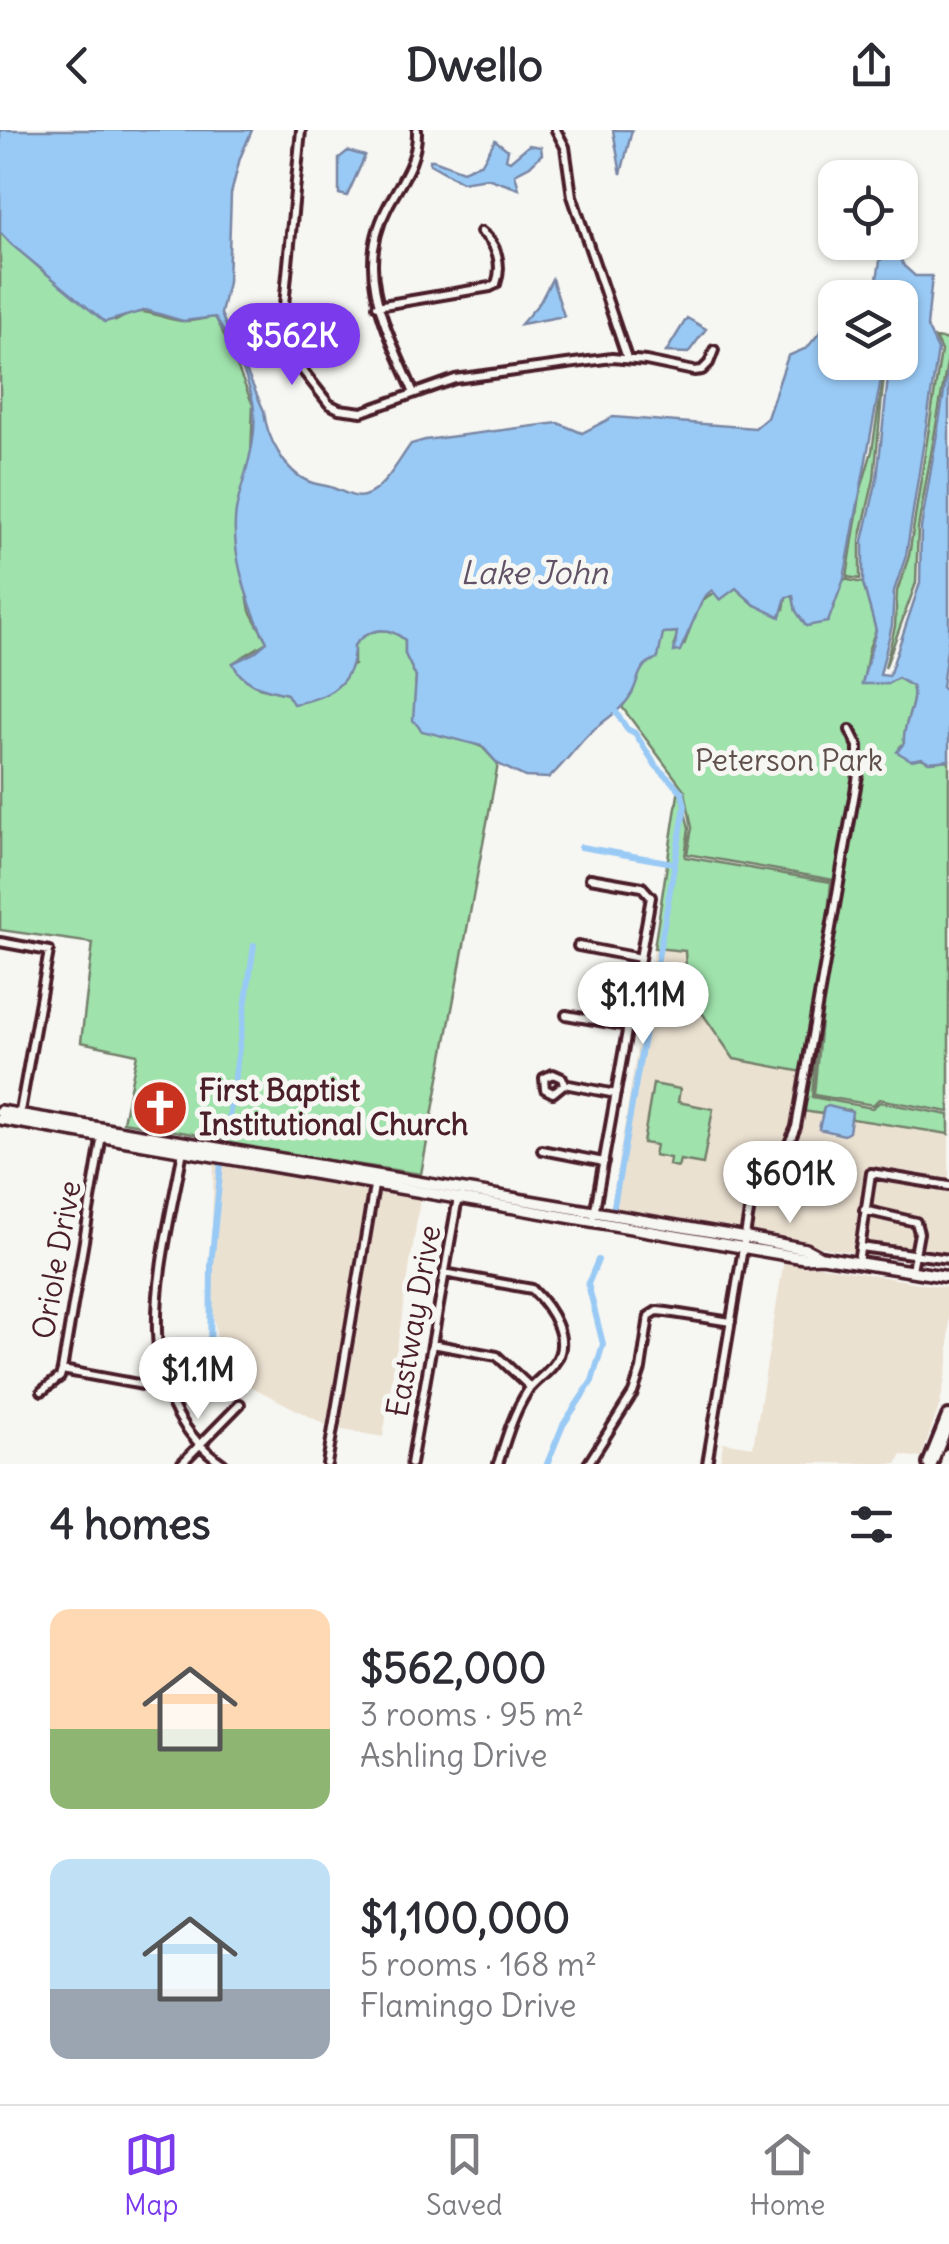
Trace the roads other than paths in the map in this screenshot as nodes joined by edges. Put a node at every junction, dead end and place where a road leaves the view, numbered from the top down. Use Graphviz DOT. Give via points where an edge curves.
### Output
graph roads {
  1 [pos="301,130"];
  2 [pos="417,130"];
  3 [pos="556,130"];
  4 [pos="481,232"];
  5 [pos="376,306"];
  6 [pos="714,350"];
  7 [pos="627,358"];
  8 [pos="413,391"];
  9 [pos="850,730"];
  10 [pos="590,878"];
  11 [pos="0,942"];
  12 [pos="578,946"];
  13 [pos="640,958"];
  14 [pos="566,1015"];
  15 [pos="628,1026"];
  16 [pos="564,1084"];
  17 [pos="616,1094"];
  18 [pos="0,1111"];
  19 [pos="19,1118"];
  20 [pos="0,1119"];
  21 [pos="102,1133"];
  22 [pos="184,1146"];
  23 [pos="542,1150"];
  24 [pos="604,1162"];
  25 [pos="376,1179"];
  26 [pos="949,1186"];
  27 [pos="466,1194"];
  28 [pos="864,1210"];
  29 [pos="593,1216"];
  30 [pos="744,1242"];
  31 [pos="860,1247"];
  32 [pos="915,1255"];
  33 [pos="949,1259"];
  34 [pos="858,1263"];
  35 [pos="912,1270"];
  36 [pos="444,1274"];
  37 [pos="949,1276"];
  38 [pos="732,1322"];
  39 [pos="432,1344"];
  40 [pos="62,1370"];
  41 [pos="162,1381"];
  42 [pos="530,1387"];
  43 [pos="42,1391"];
  44 [pos="240,1404"];
  45 [pos="949,1418"];
  46 [pos="200,1446"];
  47 [pos="949,1456"];
  48 [pos="181,1464"];
  49 [pos="222,1464"];
  50 [pos="328,1464"];
  51 [pos="412,1464"];
  52 [pos="498,1464"];
  53 [pos="588,1464"];
  54 [pos="707,1464"];
  55 [pos="930,1464"];
  56 [pos="947,1464"];
  1 -- 8 [label="street" via="282,306 288,348 320,396 339,409 362,412"];
  2 -- 5 [label="street" via="414,158 377,236"];
  3 -- 7 [label="street"];
  4 -- 5 [label="street" via="496,250 496,284"];
  5 -- 8 [label="street"];
  6 -- 7 [label="street" via="709,363 694,371"];
  7 -- 8 [label="street" via="456,379"];
  9 -- 30 [label="street" via="858,746 858,776 796,1127 755,1187"];
  10 -- 13 [label="street" via="644,888 651,896"];
  11 -- 19 [label="street" via="49,952"];
  12 -- 13 [label="street"];
  13 -- 15 [label="street"];
  14 -- 15 [label="street"];
  15 -- 17 [label="street"];
  16 -- 17 [label="street"];
  17 -- 24 [label="street"];
  18 -- 19 [label="street"];
  19 -- 20 [label="street"];
  19 -- 21 [label="street"];
  21 -- 22 [label="street"];
  21 -- 40 [label="street, Oriole Drive"];
  22 -- 25 [label="street"];
  22 -- 41 [label="street" via="157,1304"];
  23 -- 24 [label="street"];
  24 -- 29 [label="street"];
  25 -- 27 [label="street"];
  25 -- 50 [label="street"];
  26 -- 28 [label="street" via="871,1172"];
  27 -- 29 [label="street"];
  27 -- 36 [label="street, Eastway Drive" via="457,1203"];
  28 -- 31 [label="street"];
  28 -- 32 [label="street" via="914,1220"];
  29 -- 30 [label="street"];
  30 -- 34 [label="street"];
  30 -- 38 [label="street"];
  31 -- 32 [label="street"];
  31 -- 34 [label="street"];
  32 -- 33 [label="street"];
  32 -- 35 [label="street"];
  34 -- 35 [label="street"];
  35 -- 37 [label="street"];
  36 -- 39 [label="street, Eastway Drive"];
  36 -- 42 [label="street" via="536,1294 560,1330 562,1349"];
  38 -- 53 [label="street" via="667,1312 649,1316 633,1394"];
  38 -- 54 [label="street"];
  39 -- 42 [label="street" via="497,1356"];
  39 -- 51 [label="street, Eastway Drive"];
  40 -- 41 [label="street" via="143,1384"];
  40 -- 43 [label="street, Oriole Drive"];
  41 -- 46 [label="street"];
  42 -- 52 [label="street"];
  44 -- 46 [label="street"];
  45 -- 55 [label="highway"];
  46 -- 48 [label="street"];
  46 -- 49 [label="street"];
  47 -- 56 [label="highway"];
}
